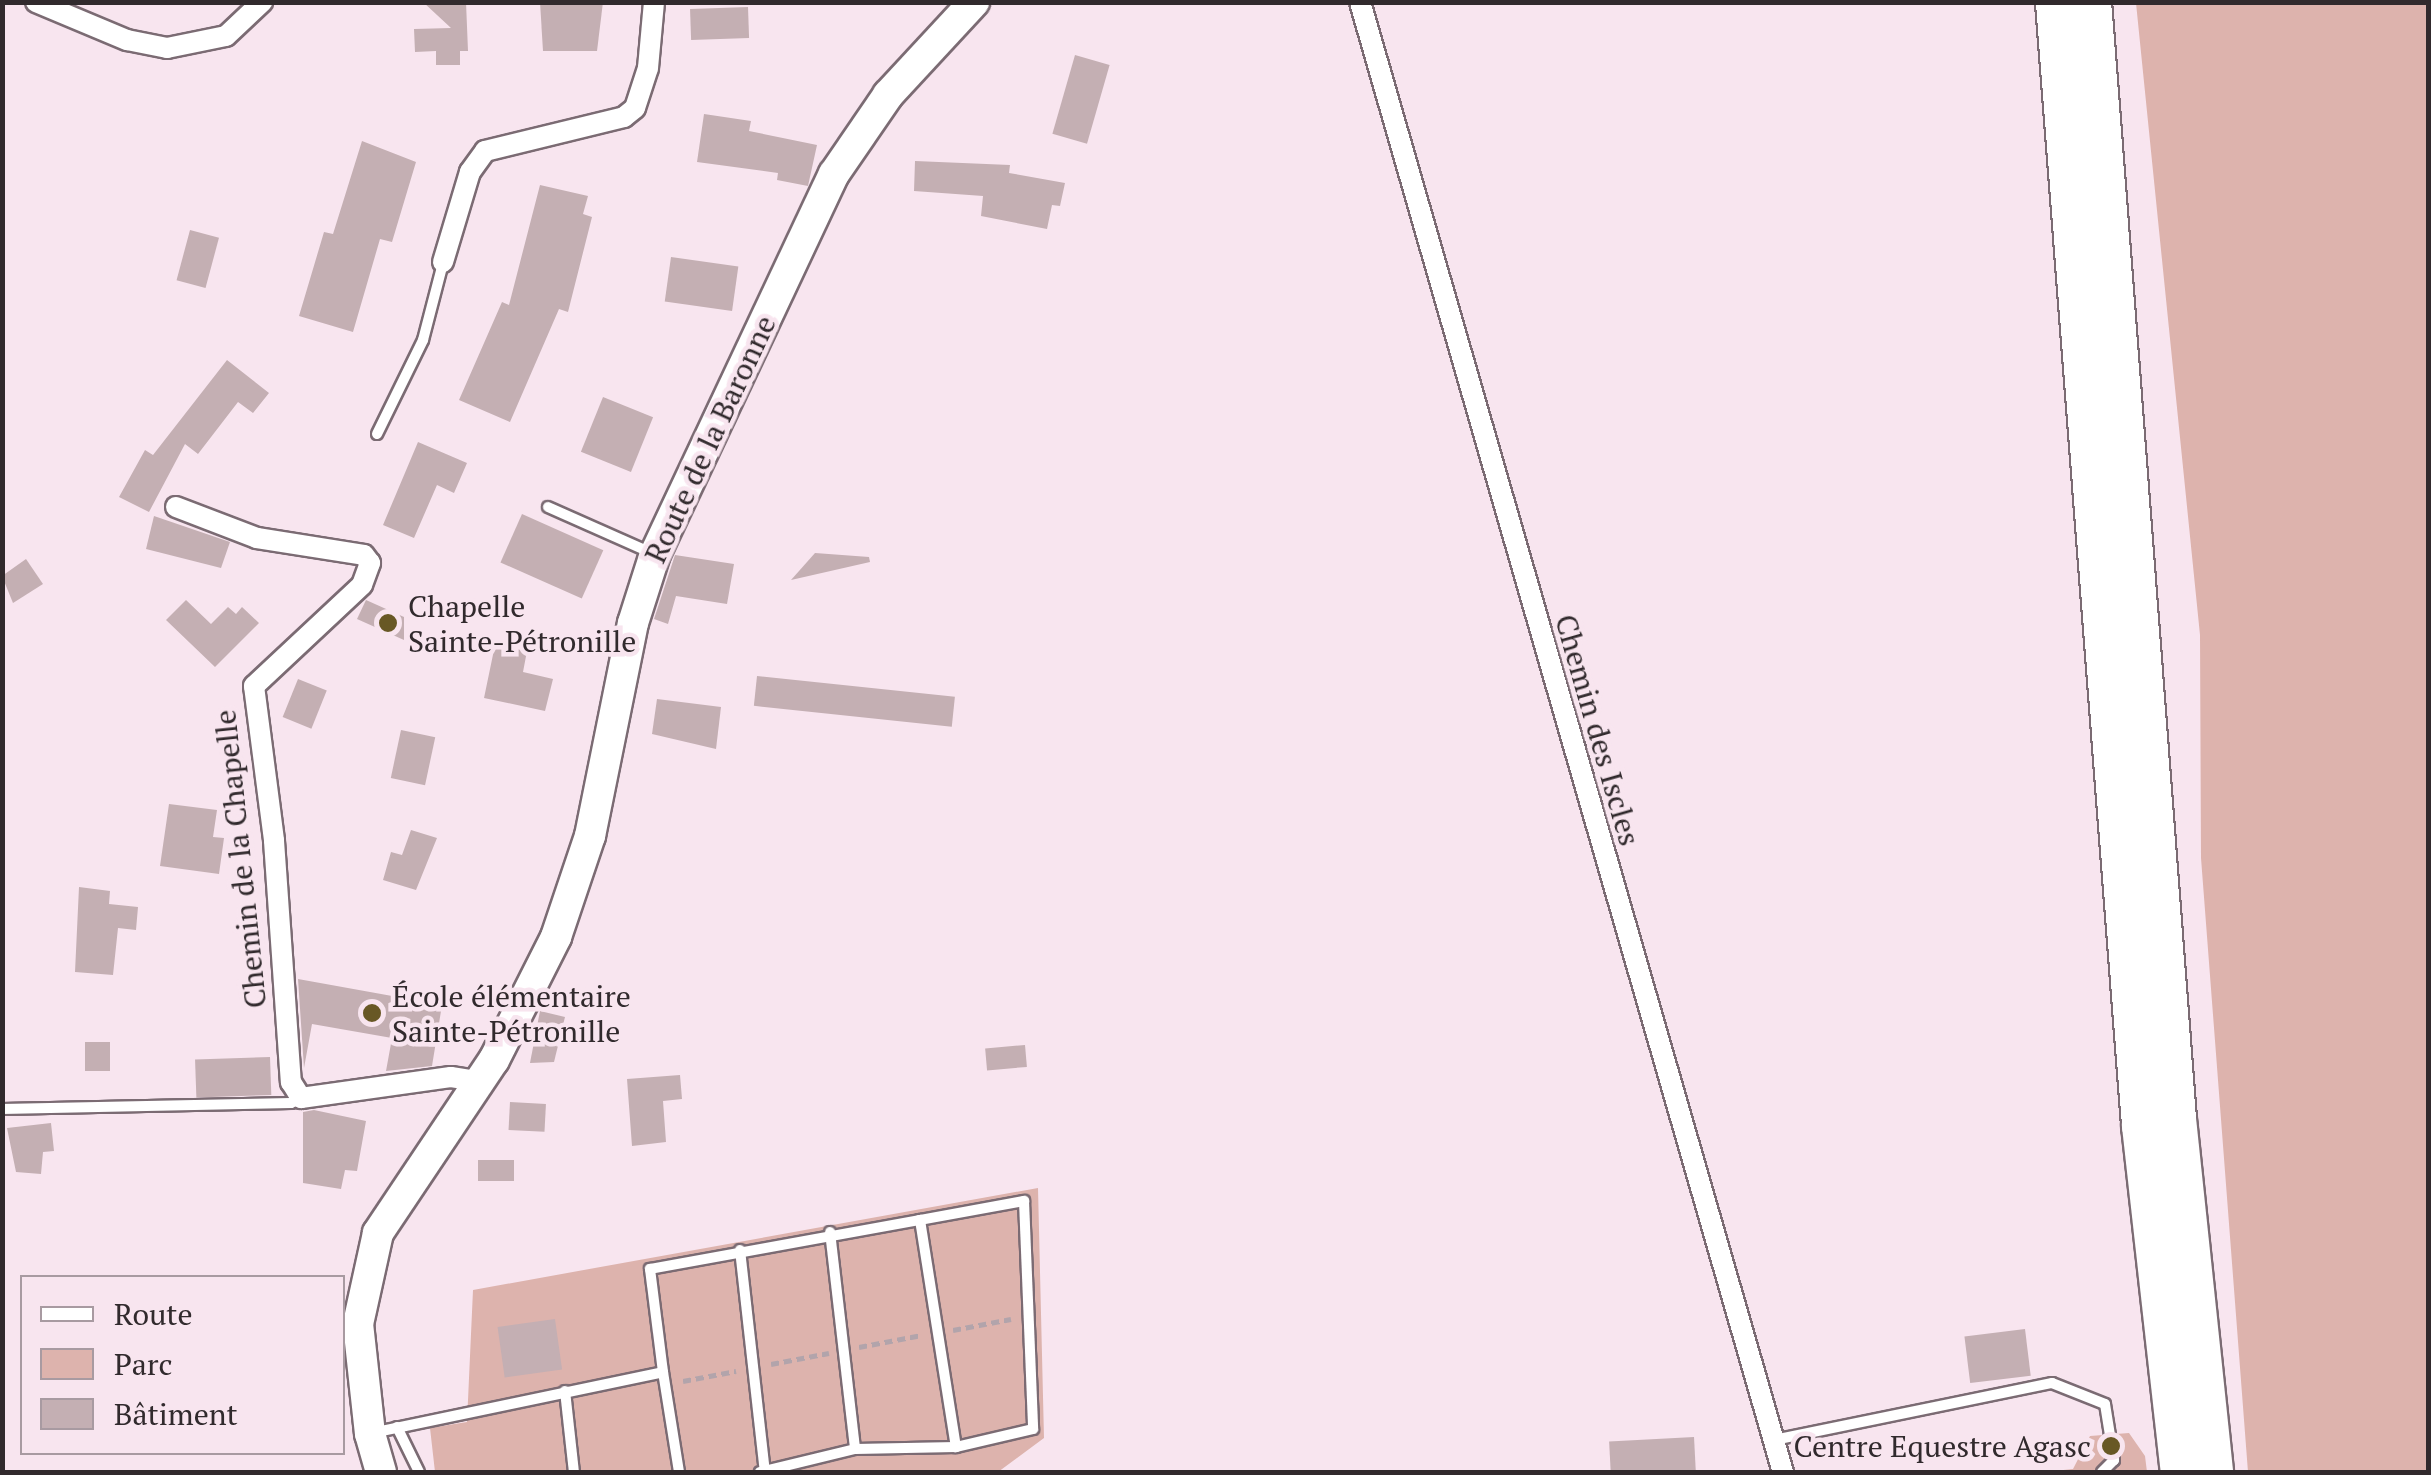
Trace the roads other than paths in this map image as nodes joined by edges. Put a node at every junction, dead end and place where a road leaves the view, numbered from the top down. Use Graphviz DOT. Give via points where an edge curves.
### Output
graph roads {
  1 [pos="36,2"];
  2 [pos="262,2"];
  3 [pos="654,2"];
  4 [pos="974,2"];
  5 [pos="1360,2"];
  6 [pos="2055,2"];
  7 [pos="2092,2"];
  8 [pos="443,262"];
  9 [pos="378,434"];
  10 [pos="176,507"];
  11 [pos="548,507"];
  12 [pos="655,554"];
  13 [pos="481,1082"];
  14 [pos="301,1098"];
  15 [pos="2,1109"];
  16 [pos="920,1220"];
  17 [pos="830,1232"];
  18 [pos="740,1250"];
  19 [pos="663,1372"];
  20 [pos="564,1391"];
  21 [pos="383,1430"];
  22 [pos="1774,1440"];
  23 [pos="956,1446"];
  24 [pos="855,1449"];
  25 [pos="381,1472"];
  26 [pos="419,1472"];
  27 [pos="574,1472"];
  28 [pos="678,1472"];
  29 [pos="763,1472"];
  30 [pos="1783,1472"];
  31 [pos="2102,1472"];
  32 [pos="2180,1472"];
  33 [pos="2214,1472"];
  1 -- 2 [label="street" via="128,40 167,48 226,36"];
  3 -- 8 [label="street" via="648,68 635,108 624,118 485,152 470,172"];
  4 -- 12 [label="main road, Route de la Baronne" via="888,95 842,158"];
  5 -- 22 [label="street, Chemin des Iscles"];
  6 -- 32 [label="highway" via="2141,1126"];
  7 -- 33 [label="highway" via="2177,1119"];
  8 -- 9 [label="lane" via="423,340"];
  10 -- 14 [label="street, Chemin de la Chapelle" via="257,538 364,555 370,563 362,586 254,686 274,841 288,1064"];
  11 -- 12 [label="lane"];
  12 -- 13 [label="main road, Route de la Baronne" via="573,896 525,1008"];
  13 -- 14 [label="street" via="451,1077"];
  13 -- 21 [label="main road, Route de la Baronne" via="378,1234 369,1261 358,1324"];
  14 -- 15 [label="lane"];
  16 -- 17 [label="lane"];
  16 -- 23 [label="lane"];
  16 -- 23 [label="lane" via="1024,1200 1032,1429"];
  17 -- 18 [label="lane"];
  17 -- 24 [label="lane"];
  18 -- 19 [label="lane" via="650,1269"];
  18 -- 29 [label="lane"];
  19 -- 20 [label="lane"];
  19 -- 28 [label="lane"];
  20 -- 21 [label="lane"];
  20 -- 27 [label="lane"];
  21 -- 25 [label="main road, Route de la Baronne"];
  21 -- 26 [label="lane"];
  22 -- 30 [label="street, Chemin des Iscles"];
  22 -- 31 [label="lane" via="2052,1383 2104,1404 2114,1460"];
  23 -- 24 [label="lane"];
  24 -- 29 [label="lane"];
}
